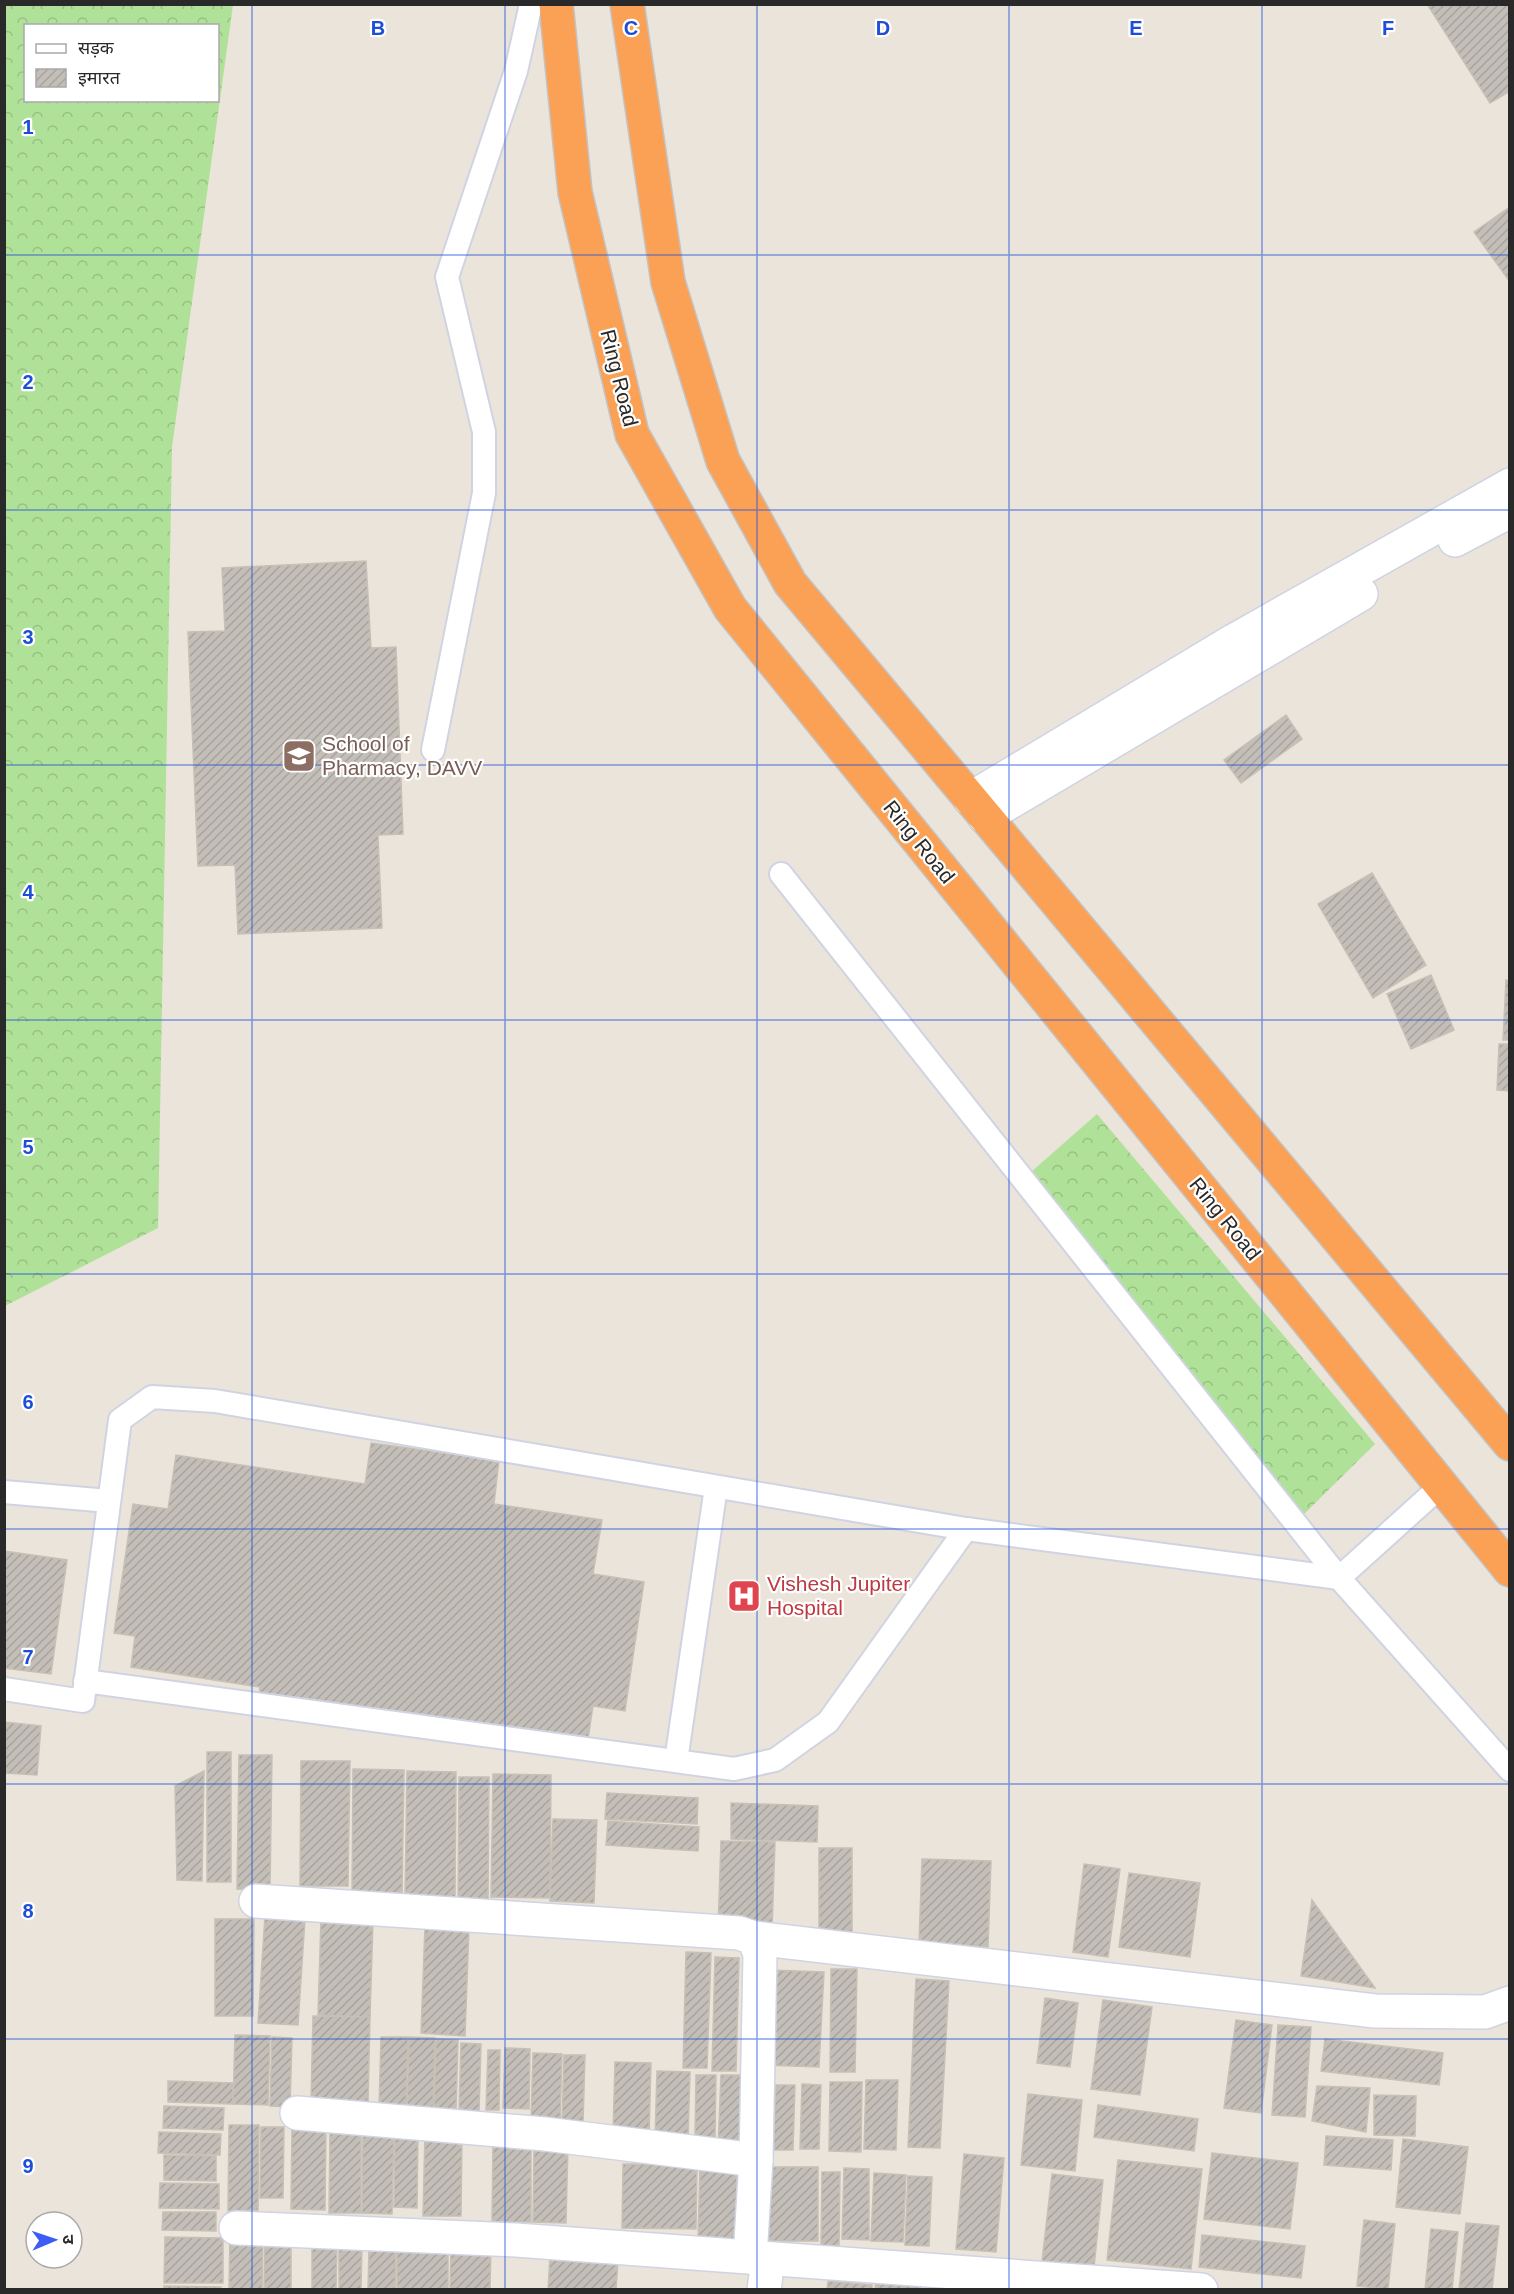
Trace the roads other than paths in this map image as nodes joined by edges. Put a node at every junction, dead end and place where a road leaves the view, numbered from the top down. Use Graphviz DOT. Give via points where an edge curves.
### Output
graph roads {
  1 [pos="531,4"];
  2 [pos="556,4"];
  3 [pos="627,4"];
  4 [pos="1509,485"];
  5 [pos="1509,511"];
  6 [pos="433,750"];
  7 [pos="977,808"];
  8 [pos="781,874"];
  9 [pos="1509,1444"];
  10 [pos="1441,1486"];
  11 [pos="716,1487"];
  12 [pos="4,1492"];
  13 [pos="109,1501"];
  14 [pos="966,1529"];
  15 [pos="1509,1570"];
  16 [pos="1339,1578"];
  17 [pos="85,1681"];
  18 [pos="4,1689"];
  19 [pos="676,1761"];
  20 [pos="1509,1770"];
  21 [pos="256,1901"];
  22 [pos="754,1938"];
  23 [pos="1509,2003"];
  24 [pos="297,2113"];
  25 [pos="756,2160"];
  26 [pos="236,2228"];
  27 [pos="761,2268"];
  28 [pos="1002,2282"];
  29 [pos="1201,2289"];
  1 -- 6 [label="lane" via="516,71 447,278 484,432 484,492"];
  2 -- 10 [label="highway, Ring Road" via="575,192 632,434 730,608"];
  3 -- 7 [label="highway" via="668,282 723,461 790,584"];
  4 -- 7 [label="street" via="1235,640"];
  5 -- 7 [label="street"];
  7 -- 9 [label="highway"];
  8 -- 16 [label="lane"];
  10 -- 15 [label="highway, Ring Road"];
  10 -- 16 [label="lane"];
  11 -- 13 [label="lane" via="215,1401 152,1397 120,1420"];
  11 -- 14 [label="lane"];
  11 -- 19 [label="lane"];
  12 -- 13 [label="lane"];
  13 -- 17 [label="lane"];
  14 -- 16 [label="lane"];
  14 -- 19 [label="lane" via="828,1722 775,1760 735,1769"];
  16 -- 20 [label="lane"];
  17 -- 18 [label="lane" via="83,1701"];
  17 -- 19 [label="lane"];
  21 -- 22 [label="street" via="739,1933"];
  22 -- 23 [label="street" via="1375,2011 1485,2012"];
  22 -- 25 [label="street" via="760,1954"];
  24 -- 25 [label="street" via="545,2134"];
  25 -- 27 [label="street"];
  26 -- 27 [label="street" via="516,2240"];
  27 -- 28 [label="street"];
  28 -- 29 [label="street"];
}
